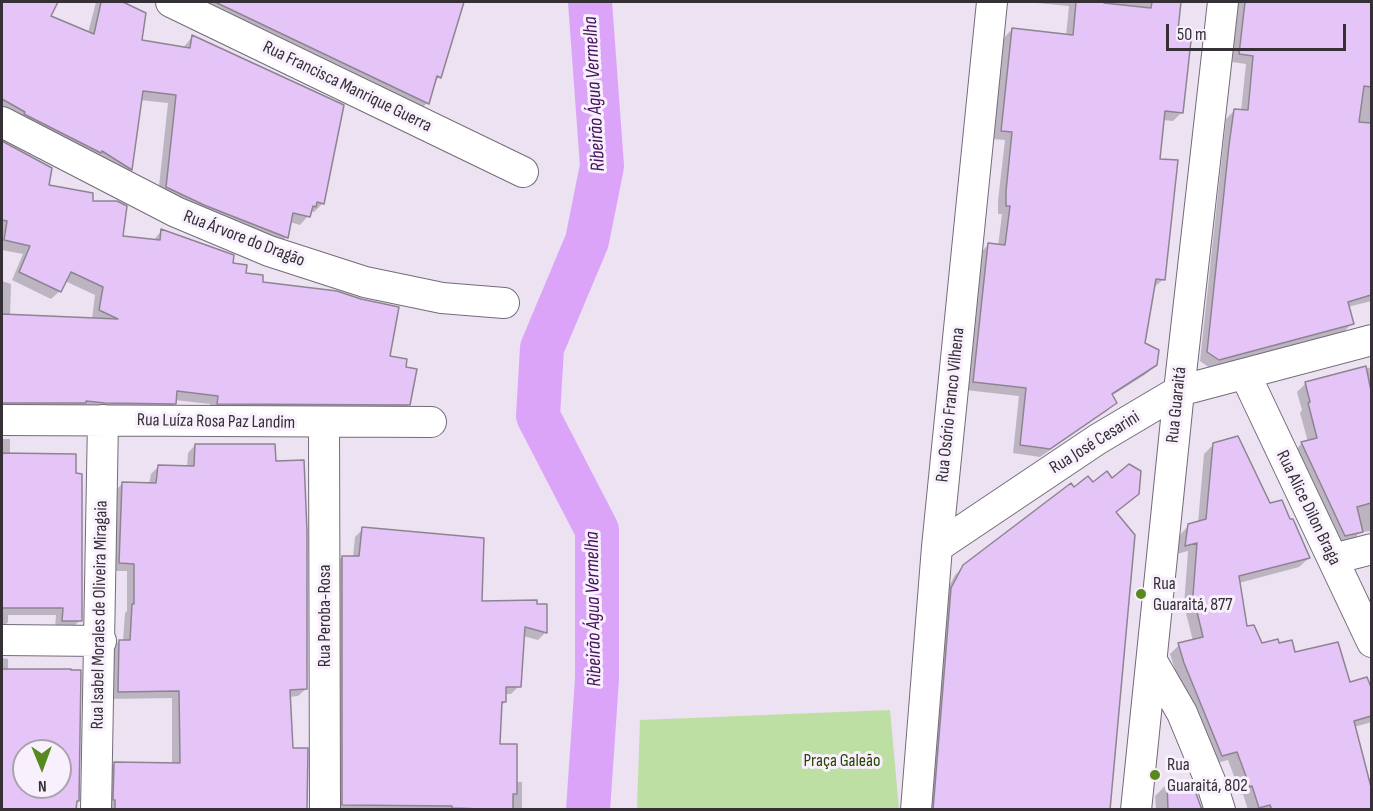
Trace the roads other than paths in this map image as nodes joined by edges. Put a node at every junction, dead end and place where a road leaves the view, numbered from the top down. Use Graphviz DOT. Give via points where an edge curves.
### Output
graph roads {
  1 [pos="171,2"];
  2 [pos="992,2"];
  3 [pos="1223,2"];
  4 [pos="2,122"];
  5 [pos="523,172"];
  6 [pos="504,303"];
  7 [pos="1371,340"];
  8 [pos="1245,374"];
  9 [pos="1179,391"];
  10 [pos="2,420"];
  11 [pos="103,420"];
  12 [pos="431,422"];
  13 [pos="324,423"];
  14 [pos="937,547"];
  15 [pos="1371,549"];
  16 [pos="1333,560"];
  17 [pos="2,640"];
  18 [pos="101,641"];
  19 [pos="1371,642"];
  20 [pos="1152,661"];
  21 [pos="96,810"];
  22 [pos="325,810"];
  23 [pos="916,810"];
  24 [pos="1136,810"];
  25 [pos="1220,810"];
  1 -- 5 [label="street, Rua Francisca Manrique Guerra"];
  2 -- 14 [label="street, Rua Osório Franco Vilhena"];
  3 -- 9 [label="street, Rua Guaraitá"];
  4 -- 6 [label="street, Rua Árvore do Dragão" via="176,212 269,251 365,282 442,298"];
  7 -- 8 [label="street, Rua José Cesarini"];
  8 -- 9 [label="street, Rua José Cesarini"];
  8 -- 16 [label="street, Rua Alice Dilon Braga"];
  9 -- 14 [label="street, Rua José Cesarini" via="1098,439"];
  9 -- 20 [label="street, Rua Guaraitá"];
  10 -- 11 [label="street, Rua Luíza Rosa Paz Landim"];
  11 -- 13 [label="street, Rua Luíza Rosa Paz Landim"];
  11 -- 18 [label="street, Rua Isabel Morales de Oliveira Miragaia"];
  12 -- 13 [label="street, Rua Luíza Rosa Paz Landim"];
  13 -- 22 [label="street, Rua Peroba-Rosa"];
  14 -- 23 [label="street, Rua Osório Franco Vilhena"];
  15 -- 16 [label="street"];
  16 -- 19 [label="street, Rua Alice Dilon Braga"];
  17 -- 18 [label="street"];
  18 -- 21 [label="street, Rua Isabel Morales de Oliveira Miragaia"];
  20 -- 24 [label="street, Rua Guaraitá"];
  20 -- 25 [label="street" via="1182,713"];
}
